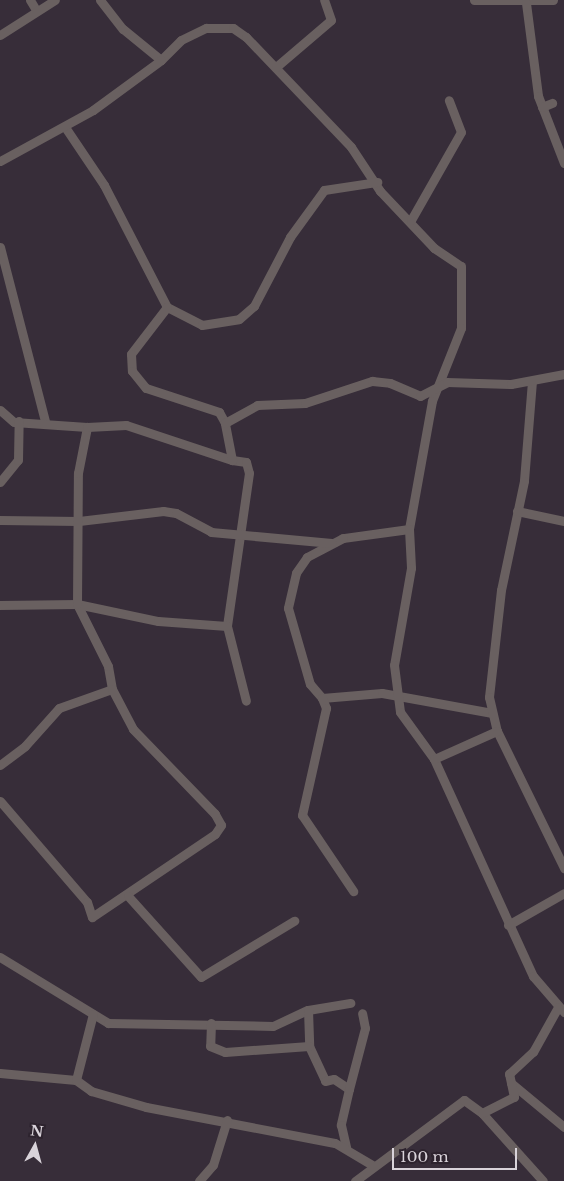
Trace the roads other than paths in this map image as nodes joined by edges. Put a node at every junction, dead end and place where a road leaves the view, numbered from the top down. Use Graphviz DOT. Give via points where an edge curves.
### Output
graph roads {
  1 [pos="30,0"];
  2 [pos="55,0"];
  3 [pos="100,0"];
  4 [pos="324,0"];
  5 [pos="474,0"];
  6 [pos="553,0"];
  7 [pos="526,3"];
  8 [pos="36,10"];
  9 [pos="0,35"];
  10 [pos="161,60"];
  11 [pos="276,67"];
  12 [pos="449,100"];
  13 [pos="552,103"];
  14 [pos="542,107"];
  15 [pos="65,127"];
  16 [pos="1,160"];
  17 [pos="564,163"];
  18 [pos="377,182"];
  19 [pos="411,220"];
  20 [pos="0,248"];
  21 [pos="167,308"];
  22 [pos="564,374"];
  23 [pos="532,381"];
  24 [pos="435,388"];
  25 [pos="0,410"];
  26 [pos="19,421"];
  27 [pos="45,421"];
  28 [pos="226,423"];
  29 [pos="87,427"];
  30 [pos="232,460"];
  31 [pos="0,482"];
  32 [pos="518,511"];
  33 [pos="80,518"];
  34 [pos="0,520"];
  35 [pos="564,521"];
  36 [pos="409,529"];
  37 [pos="240,536"];
  38 [pos="331,543"];
  39 [pos="77,604"];
  40 [pos="0,605"];
  41 [pos="227,626"];
  42 [pos="112,689"];
  43 [pos="396,695"];
  44 [pos="322,698"];
  45 [pos="246,701"];
  46 [pos="492,713"];
  47 [pos="497,731"];
  48 [pos="434,759"];
  49 [pos="0,765"];
  50 [pos="0,801"];
  51 [pos="564,868"];
  52 [pos="353,891"];
  53 [pos="564,893"];
  54 [pos="128,896"];
  55 [pos="294,921"];
  56 [pos="508,925"];
  57 [pos="0,957"];
  58 [pos="350,1003"];
  59 [pos="308,1010"];
  60 [pos="561,1010"];
  61 [pos="362,1013"];
  62 [pos="93,1014"];
  63 [pos="211,1023"];
  64 [pos="309,1046"];
  65 [pos="0,1073"];
  66 [pos="76,1080"];
  67 [pos="511,1083"];
  68 [pos="349,1089"];
  69 [pos="482,1113"];
  70 [pos="227,1120"];
  71 [pos="564,1126"];
  72 [pos="346,1148"];
  73 [pos="372,1165"];
  74 [pos="199,1181"];
  75 [pos="355,1181"];
  76 [pos="543,1181"];
  1 -- 8 [label="street"];
  2 -- 8 [label="street"];
  3 -- 10 [label="street" via="129,35"];
  4 -- 11 [label="street" via="331,20"];
  5 -- 7 [label="street"];
  6 -- 7 [label="street"];
  7 -- 14 [label="street"];
  8 -- 9 [label="street"];
  10 -- 11 [label="street" via="191,35 224,27 246,37"];
  10 -- 15 [label="street"];
  11 -- 18 [label="street" via="351,147"];
  12 -- 19 [label="street" via="461,132 450,158"];
  13 -- 14 [label="street"];
  14 -- 17 [label="street"];
  15 -- 16 [label="street"];
  15 -- 21 [label="street" via="104,185"];
  18 -- 19 [label="street"];
  18 -- 21 [label="street" via="324,190 290,237 254,306 239,319 202,325"];
  19 -- 24 [label="street" via="434,248 461,266 461,328"];
  20 -- 27 [label="street"];
  21 -- 28 [label="street" via="131,354 132,370 146,388 219,412"];
  22 -- 23 [label="street"];
  23 -- 24 [label="street" via="447,382"];
  23 -- 32 [label="street" via="531,429"];
  24 -- 28 [label="street" via="420,396 390,382 372,381 305,402 257,405"];
  24 -- 36 [label="street"];
  25 -- 26 [label="street" via="10,421"];
  26 -- 27 [label="street"];
  26 -- 31 [label="street" via="18,460"];
  27 -- 29 [label="street"];
  28 -- 30 [label="street"];
  29 -- 30 [label="street" via="126,425"];
  29 -- 33 [label="street" via="78,473"];
  30 -- 37 [label="street" via="246,462 249,473"];
  32 -- 35 [label="street"];
  32 -- 46 [label="street" via="488,678"];
  33 -- 34 [label="street"];
  33 -- 37 [label="street" via="163,511 211,532"];
  33 -- 39 [label="street"];
  36 -- 38 [label="street"];
  36 -- 43 [label="street" via="411,568 394,665"];
  37 -- 38 [label="street"];
  37 -- 41 [label="street"];
  38 -- 44 [label="street" via="307,557 296,573 288,608 310,684"];
  39 -- 40 [label="street"];
  39 -- 41 [label="street" via="158,621"];
  39 -- 42 [label="street" via="108,666"];
  41 -- 45 [label="street"];
  42 -- 49 [label="street" via="104,688 60,708 26,746"];
  42 -- 54 [label="street" via="133,729 221,825 215,834"];
  43 -- 44 [label="street"];
  43 -- 46 [label="street"];
  43 -- 48 [label="street" via="400,712"];
  44 -- 52 [label="street" via="326,708 302,815"];
  46 -- 47 [label="street"];
  47 -- 48 [label="street"];
  47 -- 51 [label="street"];
  48 -- 56 [label="street"];
  50 -- 54 [label="street" via="87,902 92,917"];
  53 -- 56 [label="street"];
  54 -- 55 [label="street" via="201,977"];
  56 -- 60 [label="street" via="533,976"];
  57 -- 62 [label="street"];
  58 -- 59 [label="street"];
  59 -- 63 [label="street" via="273,1026"];
  59 -- 64 [label="street"];
  60 -- 67 [label="street" via="533,1052 509,1074"];
  61 -- 68 [label="street" via="365,1028"];
  62 -- 63 [label="street" via="108,1023"];
  62 -- 66 [label="street"];
  63 -- 64 [label="street" via="210,1046 225,1052"];
  64 -- 68 [label="street" via="325,1081 334,1079"];
  65 -- 66 [label="street"];
  66 -- 70 [label="street" via="91,1091 146,1107"];
  67 -- 69 [label="street" via="514,1097"];
  67 -- 71 [label="street"];
  68 -- 72 [label="street" via="341,1125"];
  69 -- 73 [label="street" via="464,1100"];
  69 -- 76 [label="street"];
  70 -- 72 [label="street" via="271,1134"];
  70 -- 74 [label="street" via="213,1165"];
  72 -- 73 [label="street"];
  73 -- 75 [label="street"];
}
